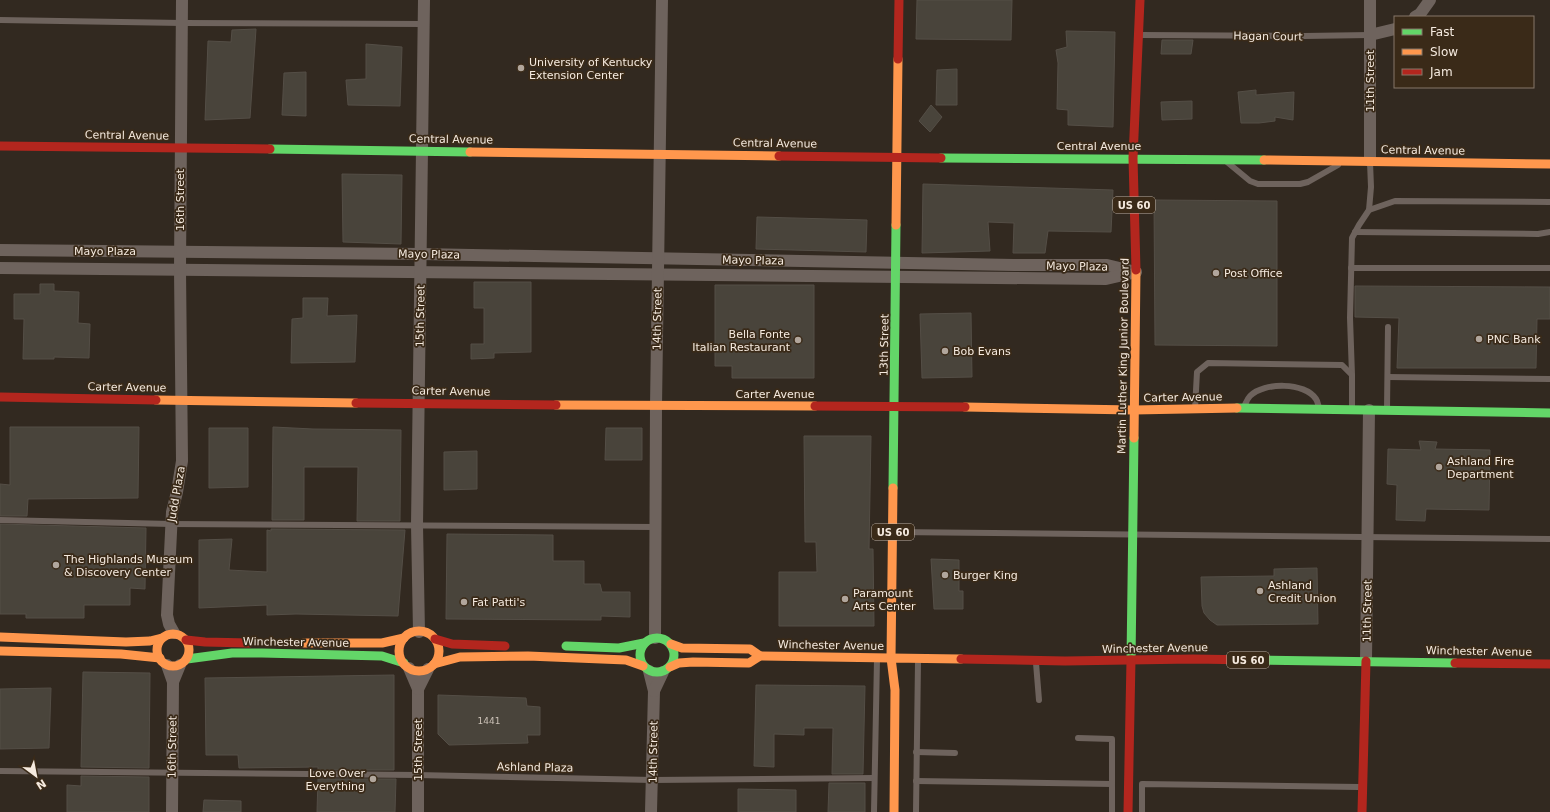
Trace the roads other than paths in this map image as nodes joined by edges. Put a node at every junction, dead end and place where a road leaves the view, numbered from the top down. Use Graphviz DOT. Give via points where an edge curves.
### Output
graph roads {
  1 [pos="182,0"];
  2 [pos="424,0"];
  3 [pos="662,0"];
  4 [pos="900,0"];
  5 [pos="1140,0"];
  6 [pos="1430,0"];
  7 [pos="1370,1"];
  8 [pos="1417,16"];
  9 [pos="0,20"];
  10 [pos="182,24"];
  11 [pos="424,24"];
  12 [pos="1394,29"];
  13 [pos="1139,35"];
  14 [pos="1370,35"];
  15 [pos="0,146"];
  16 [pos="181,148"];
  17 [pos="423,150"];
  18 [pos="660,153"];
  19 [pos="897,156"];
  20 [pos="1133,158"];
  21 [pos="1225,160"];
  22 [pos="1344,161"];
  23 [pos="1370,161"];
  24 [pos="1550,164"];
  25 [pos="1550,202"];
  26 [pos="1369,210"];
  27 [pos="1355,232"];
  28 [pos="1550,232"];
  29 [pos="0,250"];
  30 [pos="180,251"];
  31 [pos="421,254"];
  32 [pos="659,258"];
  33 [pos="897,263"];
  34 [pos="0,268"];
  35 [pos="1352,268"];
  36 [pos="1550,268"];
  37 [pos="180,270"];
  38 [pos="421,272"];
  39 [pos="1136,272"];
  40 [pos="658,274"];
  41 [pos="897,277"];
  42 [pos="1388,327"];
  43 [pos="1352,375"];
  44 [pos="1388,377"];
  45 [pos="1550,379"];
  46 [pos="0,397"];
  47 [pos="182,401"];
  48 [pos="419,403"];
  49 [pos="656,406"];
  50 [pos="894,406"];
  51 [pos="1244,408"];
  52 [pos="1195,409"];
  53 [pos="1134,410"];
  54 [pos="1320,410"];
  55 [pos="1352,410"];
  56 [pos="1369,410"];
  57 [pos="1387,410"];
  58 [pos="1550,413"];
  59 [pos="0,520"];
  60 [pos="171,524"];
  61 [pos="417,525"];
  62 [pos="655,527"];
  63 [pos="893,532"];
  64 [pos="1133,534"];
  65 [pos="1368,536"];
  66 [pos="1550,539"];
  67 [pos="419,632"];
  68 [pos="174,633"];
  69 [pos="0,637"];
  70 [pos="162,638"];
  71 [pos="404,638"];
  72 [pos="435,639"];
  73 [pos="186,640"];
  74 [pos="650,640"];
  75 [pos="259,643"];
  76 [pos="298,643"];
  77 [pos="671,644"];
  78 [pos="514,646"];
  79 [pos="557,646"];
  80 [pos="0,651"];
  81 [pos="760,656"];
  82 [pos="877,657"];
  83 [pos="891,658"];
  84 [pos="918,658"];
  85 [pos="1036,660"];
  86 [pos="1131,660"];
  87 [pos="1366,661"];
  88 [pos="163,662"];
  89 [pos="183,662"];
  90 [pos="1550,664"];
  91 [pos="406,666"];
  92 [pos="431,666"];
  93 [pos="646,668"];
  94 [pos="667,669"];
  95 [pos="173,682"];
  96 [pos="418,689"];
  97 [pos="654,691"];
  98 [pos="1039,700"];
  99 [pos="1078,738"];
  100 [pos="916,752"];
  101 [pos="955,753"];
  102 [pos="0,770"];
  103 [pos="172,772"];
  104 [pos="417,775"];
  105 [pos="874,778"];
  106 [pos="653,780"];
  107 [pos="916,781"];
  108 [pos="1112,784"];
  109 [pos="1363,787"];
  110 [pos="172,812"];
  111 [pos="418,812"];
  112 [pos="651,812"];
  113 [pos="874,812"];
  114 [pos="894,812"];
  115 [pos="916,812"];
  116 [pos="1112,812"];
  117 [pos="1128,812"];
  118 [pos="1142,812"];
  119 [pos="1362,812"];
  1 -- 10 [label="street, 16th Street"];
  2 -- 11 [label="street, 15th Street"];
  3 -- 18 [label="street, 14th Street"];
  4 -- 19 [label="main road, 13th Street / US 60"];
  5 -- 13 [label="main road, Martin Luther King Junior Boulevard / US 60"];
  6 -- 8 [label="street"];
  7 -- 14 [label="street, 11th Street"];
  9 -- 10 [label="lane"];
  10 -- 11 [label="lane"];
  10 -- 16 [label="street, 16th Street"];
  11 -- 17 [label="street, 15th Street"];
  12 -- 14 [label="street, Hagan Court"];
  13 -- 14 [label="lane, Hagan Court"];
  13 -- 20 [label="main road, Martin Luther King Junior Boulevard / US 60"];
  14 -- 23 [label="street, 11th Street"];
  15 -- 16 [label="main road, Central Avenue"];
  16 -- 17 [label="main road, Central Avenue"];
  16 -- 30 [label="street, 16th Street"];
  17 -- 18 [label="main road, Central Avenue"];
  17 -- 31 [label="street, 15th Street"];
  18 -- 19 [label="main road, Central Avenue"];
  18 -- 32 [label="street, 14th Street"];
  19 -- 20 [label="main road, Central Avenue"];
  19 -- 33 [label="main road, 13th Street / US 60"];
  20 -- 21 [label="main road, Central Avenue"];
  20 -- 39 [label="main road, Martin Luther King Junior Boulevard / US 60"];
  21 -- 22 [label="main road, Central Avenue"];
  21 -- 22 [label="lane" via="1250,182 1258,184 1308,182"];
  22 -- 23 [label="main road, Central Avenue"];
  23 -- 24 [label="main road, Central Avenue"];
  23 -- 26 [label="lane"];
  25 -- 26 [label="lane" via="1395,201"];
  26 -- 27 [label="lane"];
  27 -- 28 [label="lane"];
  27 -- 35 [label="lane" via="1352,238"];
  29 -- 30 [label="street, Mayo Plaza"];
  30 -- 31 [label="street, Mayo Plaza"];
  30 -- 37 [label="street, 16th Street"];
  31 -- 32 [label="street, Mayo Plaza"];
  31 -- 38 [label="street, 15th Street"];
  32 -- 33 [label="street, Mayo Plaza"];
  32 -- 40 [label="street, 14th Street"];
  33 -- 39 [label="street, Mayo Plaza" via="1107,265"];
  33 -- 41 [label="main road, 13th Street / US 60"];
  34 -- 37 [label="street, Mayo Plaza"];
  35 -- 36 [label="lane"];
  35 -- 43 [label="lane"];
  37 -- 38 [label="street, Mayo Plaza"];
  37 -- 47 [label="street, 16th Street"];
  38 -- 40 [label="street, Mayo Plaza"];
  38 -- 48 [label="street, 15th Street"];
  39 -- 41 [label="street, Mayo Plaza" via="1106,279"];
  39 -- 53 [label="main road, Martin Luther King Junior Boulevard / US 60"];
  40 -- 41 [label="street, Mayo Plaza"];
  40 -- 49 [label="street, 14th Street"];
  41 -- 50 [label="main road, 13th Street / US 60"];
  42 -- 44 [label="lane"];
  43 -- 52 [label="lane" via="1342,365 1208,363 1196,372"];
  43 -- 55 [label="lane"];
  44 -- 45 [label="lane"];
  44 -- 57 [label="lane"];
  46 -- 47 [label="main road, Carter Avenue"];
  47 -- 48 [label="main road, Carter Avenue"];
  47 -- 60 [label="street, Judd Plaza" via="182,461"];
  48 -- 49 [label="main road, Carter Avenue"];
  48 -- 61 [label="street, 15th Street"];
  49 -- 50 [label="main road, Carter Avenue"];
  49 -- 62 [label="street, 14th Street"];
  50 -- 53 [label="main road, Carter Avenue"];
  50 -- 63 [label="main road, 13th Street / US 60"];
  51 -- 52 [label="main road, Carter Avenue"];
  51 -- 54 [label="main road, Carter Avenue"];
  51 -- 54 [label="lane" via="1248,397 1262,389 1287,386 1297,387 1311,394 1317,400"];
  52 -- 53 [label="main road, Carter Avenue"];
  53 -- 64 [label="main road, Martin Luther King Junior Boulevard / US 60"];
  54 -- 55 [label="main road, Carter Avenue"];
  55 -- 56 [label="main road, Carter Avenue"];
  56 -- 57 [label="main road, Carter Avenue"];
  56 -- 65 [label="street, 11th Street"];
  57 -- 58 [label="main road, Carter Avenue"];
  59 -- 60 [label="lane"];
  60 -- 61 [label="lane"];
  60 -- 68 [label="street, Judd Plaza" via="167,615"];
  61 -- 62 [label="lane"];
  61 -- 67 [label="street, 15th Street"];
  62 -- 74 [label="street, 14th Street"];
  63 -- 64 [label="lane"];
  63 -- 83 [label="main road, 13th Street / US 60"];
  64 -- 65 [label="lane"];
  64 -- 86 [label="main road, Martin Luther King Junior Boulevard / US 60"];
  65 -- 66 [label="lane"];
  65 -- 87 [label="street, 11th Street"];
  67 -- 71 [label="main road"];
  67 -- 72 [label="main road" via="430,634"];
  68 -- 70 [label="main road"];
  68 -- 73 [label="main road" via="180,634"];
  69 -- 70 [label="main road" via="126,642"];
  70 -- 88 [label="main road" via="157,649"];
  71 -- 76 [label="main road, Winchester Avenue" via="382,643"];
  71 -- 91 [label="main road" via="399,650"];
  72 -- 78 [label="main road" via="452,644"];
  72 -- 92 [label="main road" via="439,652"];
  73 -- 75 [label="main road, Winchester Avenue"];
  73 -- 89 [label="main road" via="190,650"];
  74 -- 77 [label="main road" via="661,638"];
  74 -- 79 [label="main road" via="619,648"];
  74 -- 93 [label="main road" via="640,654"];
  77 -- 81 [label="main road, Winchester Avenue" via="691,649 750,649"];
  77 -- 94 [label="main road" via="675,656 674,662"];
  80 -- 88 [label="main road" via="121,654"];
  81 -- 82 [label="main road, Winchester Avenue"];
  81 -- 94 [label="main road, Winchester Avenue" via="749,663 693,662 680,663"];
  82 -- 83 [label="main road, Winchester Avenue"];
  82 -- 105 [label="lane"];
  83 -- 84 [label="main road, Winchester Avenue / US 60"];
  83 -- 114 [label="main road, 13th Street" via="895,690"];
  84 -- 85 [label="main road, Winchester Avenue / US 60"];
  84 -- 100 [label="lane"];
  85 -- 86 [label="main road, Winchester Avenue / US 60"];
  85 -- 98 [label="lane"];
  86 -- 87 [label="main road, Winchester Avenue / US 60"];
  86 -- 117 [label="main road, Martin Luther King Junior Boulevard"];
  87 -- 90 [label="main road, Winchester Avenue / US 60"];
  87 -- 109 [label="main road, 11th Street"];
  88 -- 89 [label="main road" via="173,666"];
  88 -- 95 [label="street, 16th Street"];
  89 -- 91 [label="main road, Winchester Avenue" via="212,655 262,653 382,656"];
  89 -- 95 [label="street, 16th Street"];
  91 -- 92 [label="main road" via="422,671"];
  91 -- 96 [label="street, 15th Street"];
  92 -- 93 [label="main road" via="460,657 528,656 626,660"];
  92 -- 96 [label="street, 15th Street"];
  93 -- 94 [label="main road" via="654,672"];
  93 -- 97 [label="street, 14th Street"];
  94 -- 97 [label="street, 14th Street"];
  95 -- 103 [label="street, 16th Street"];
  96 -- 104 [label="street, 15th Street"];
  97 -- 106 [label="street, 14th Street"];
  99 -- 108 [label="lane" via="1112,739"];
  100 -- 101 [label="lane"];
  100 -- 107 [label="lane"];
  102 -- 103 [label="lane, Ashland Plaza"];
  103 -- 104 [label="lane, Ashland Plaza"];
  103 -- 110 [label="street, 16th Street"];
  104 -- 106 [label="lane, Ashland Plaza"];
  104 -- 111 [label="street, 15th Street"];
  105 -- 106 [label="lane, Ashland Plaza"];
  105 -- 113 [label="lane"];
  106 -- 112 [label="street, 14th Street"];
  107 -- 108 [label="lane"];
  107 -- 115 [label="lane"];
  108 -- 116 [label="lane"];
  109 -- 118 [label="lane" via="1142,784"];
  109 -- 119 [label="main road, 11th Street"];
}
